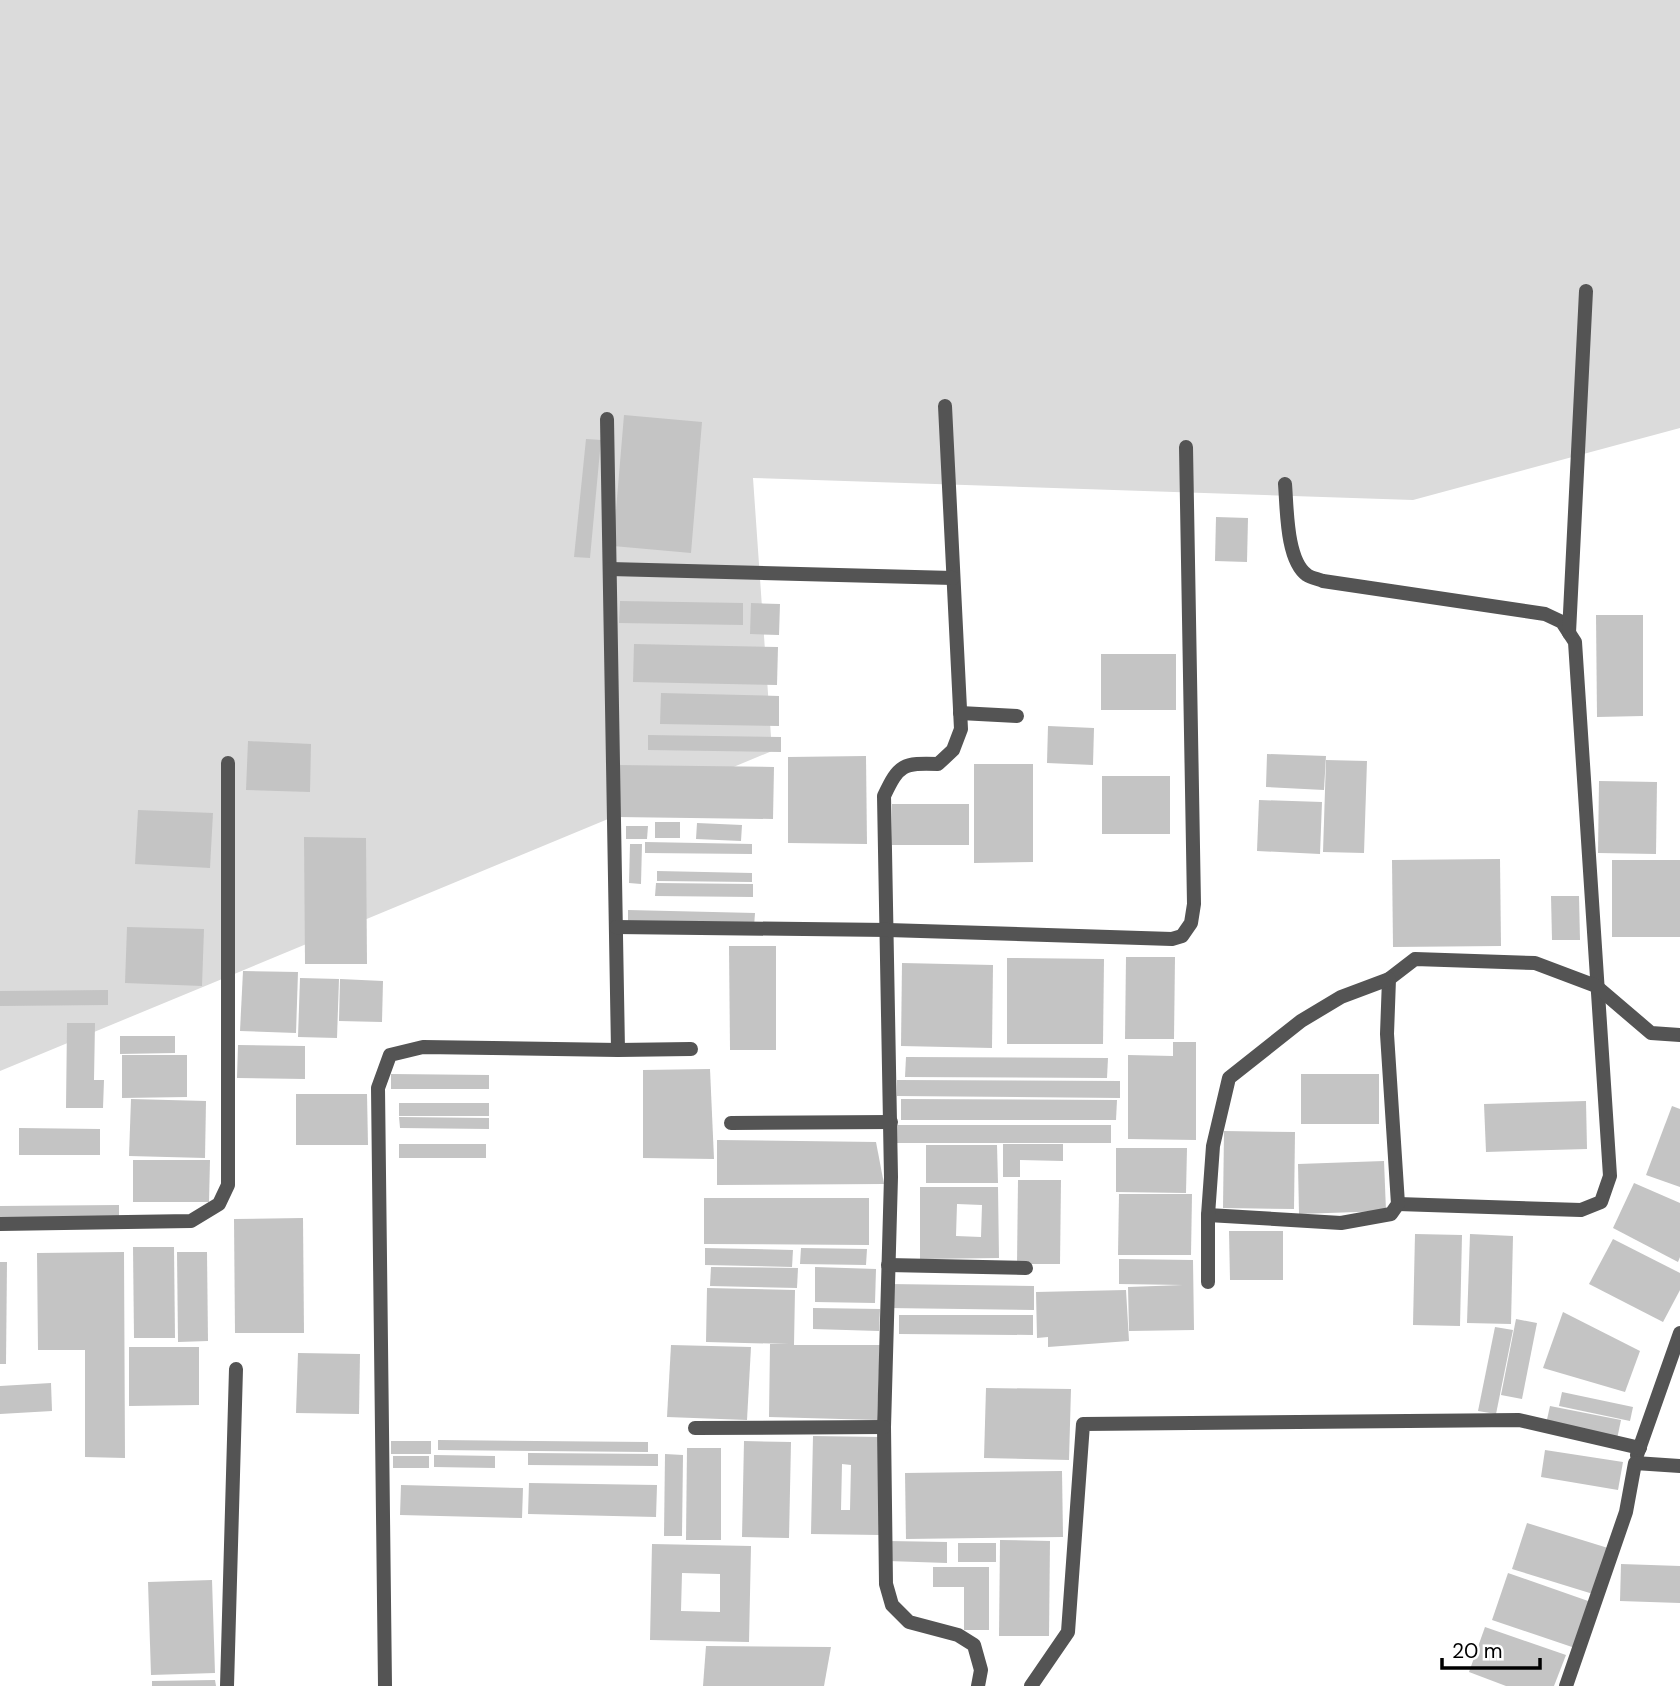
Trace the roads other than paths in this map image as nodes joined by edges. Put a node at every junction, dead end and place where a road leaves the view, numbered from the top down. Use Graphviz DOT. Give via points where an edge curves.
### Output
graph roads {
  1 [pos="1586,291"];
  2 [pos="945,406"];
  3 [pos="607,419"];
  4 [pos="1186,447"];
  5 [pos="1286,484"];
  6 [pos="610,569"];
  7 [pos="953,579"];
  8 [pos="1570,633"];
  9 [pos="960,713"];
  10 [pos="1017,716"];
  11 [pos="228,763"];
  12 [pos="616,927"];
  13 [pos="888,930"];
  14 [pos="1389,979"];
  15 [pos="1596,986"];
  16 [pos="1680,1035"];
  17 [pos="691,1049"];
  18 [pos="618,1051"];
  19 [pos="891,1122"];
  20 [pos="731,1123"];
  21 [pos="1398,1204"];
  22 [pos="1209,1215"];
  23 [pos="0,1224"];
  24 [pos="888,1265"];
  25 [pos="1026,1268"];
  26 [pos="1208,1282"];
  27 [pos="1680,1333"];
  28 [pos="236,1369"];
  29 [pos="695,1427"];
  30 [pos="884,1427"];
  31 [pos="1640,1448"];
  32 [pos="1635,1463"];
  33 [pos="1680,1466"];
  34 [pos="227,1686"];
  35 [pos="385,1686"];
  36 [pos="978,1686"];
  37 [pos="1031,1686"];
  38 [pos="1566,1686"];
  1 -- 8 [label="street"];
  2 -- 7 [label="street"];
  3 -- 6 [label="street"];
  4 -- 13 [label="street" via="1191,923 1182,936 1172,939"];
  5 -- 8 [label="street" via="1288,530 1298,564 1307,575 1545,614 1562,622"];
  6 -- 7 [label="street"];
  6 -- 12 [label="street"];
  7 -- 9 [label="street"];
  8 -- 15 [label="street" via="1575,642"];
  9 -- 10 [label="street"];
  9 -- 13 [label="street" via="961,729 953,750 938,764 912,763 895,773 884,796"];
  11 -- 23 [label="street" via="228,1185 219,1204 191,1221"];
  12 -- 13 [label="street"];
  12 -- 18 [label="street"];
  13 -- 19 [label="street"];
  14 -- 15 [label="street" via="1415,959 1535,963"];
  14 -- 21 [label="street" via="1387,1034"];
  14 -- 22 [label="street" via="1341,997 1301,1021 1229,1078 1213,1146"];
  15 -- 16 [label="street" via="1651,1033"];
  15 -- 21 [label="street" via="1610,1176 1601,1202 1581,1210"];
  17 -- 18 [label="street"];
  18 -- 35 [label="street" via="423,1047 390,1055 378,1088"];
  19 -- 20 [label="street"];
  19 -- 24 [label="street"];
  21 -- 22 [label="street" via="1391,1214 1341,1223"];
  22 -- 26 [label="street"];
  24 -- 25 [label="street"];
  24 -- 30 [label="street"];
  27 -- 31 [label="street"];
  28 -- 34 [label="street"];
  29 -- 30 [label="street"];
  30 -- 36 [label="street" via="886,1584 892,1605 909,1622 958,1635 974,1645 981,1670"];
  31 -- 32 [label="street"];
  31 -- 37 [label="street" via="1519,1420 1083,1424 1068,1632"];
  32 -- 33 [label="street"];
  32 -- 38 [label="street" via="1626,1512"];
}
